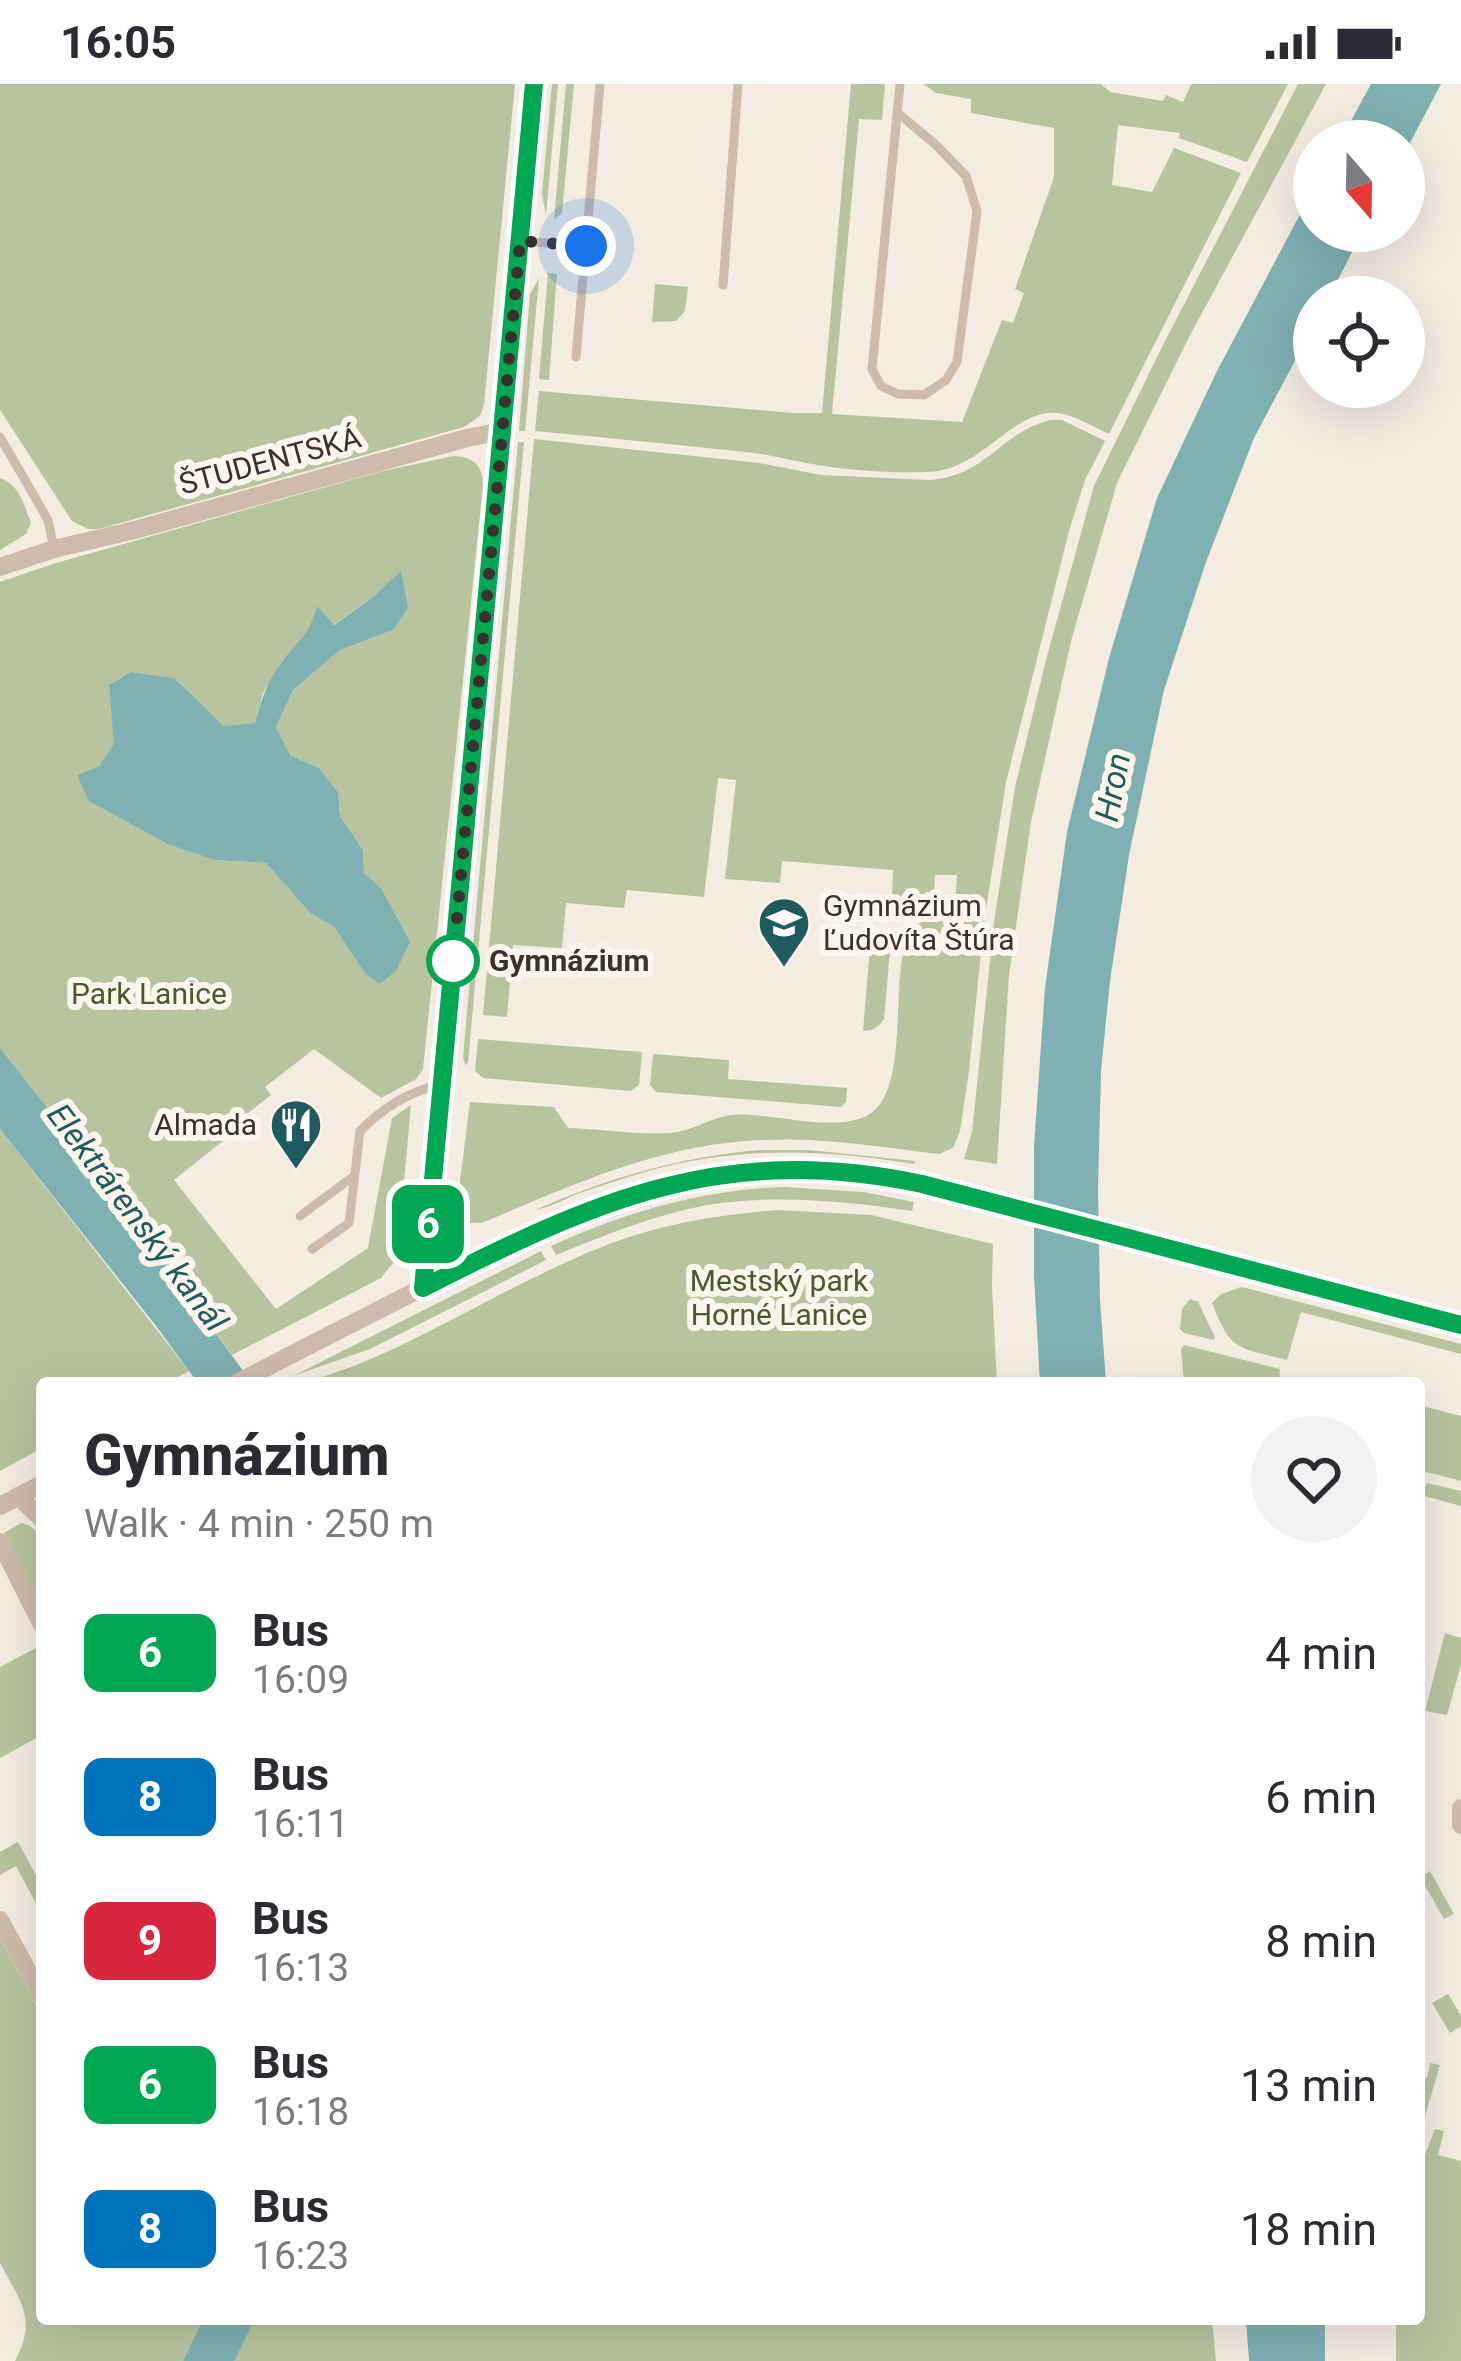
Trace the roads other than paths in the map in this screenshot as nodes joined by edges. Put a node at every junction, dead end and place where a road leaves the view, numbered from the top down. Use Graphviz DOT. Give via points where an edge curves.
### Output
graph roads {
  1 [pos="534,84"];
  2 [pos="600,84"];
  3 [pos="738,84"];
  4 [pos="900,84"];
  5 [pos="898,113"];
  6 [pos="520,241"];
  7 [pos="586,246"];
  8 [pos="723,286"];
  9 [pos="576,356"];
  10 [pos="502,431"];
  11 [pos="0,436"];
  12 [pos="12,456"];
  13 [pos="0,462"];
  14 [pos="54,549"];
  15 [pos="0,567"];
  16 [pos="442,1084"];
  17 [pos="354,1176"];
  18 [pos="300,1216"];
  19 [pos="312,1249"];
  20 [pos="423,1288"];
  21 [pos="1461,1325"];
  22 [pos="248,1377"];
  23 [pos="36,1487"];
  24 [pos="9,1501"];
  25 [pos="36,1517"];
  26 [pos="0,1542"];
  27 [pos="36,1613"];
  28 [pos="1461,1808"];
  29 [pos="1461,1825"];
  30 [pos="0,1920"];
  31 [pos="36,1986"];
  1 -- 6 [label="street"];
  2 -- 7 [label="lane"];
  3 -- 8 [label="lane"];
  4 -- 5 [label="lane"];
  5 -- 5 [label="lane" via="872,368 881,386 924,395 957,362 977,211 966,176"];
  6 -- 7 [label="lane"];
  6 -- 10 [label="street"];
  7 -- 9 [label="lane"];
  10 -- 14 [label="street, ŠTUDENTSKÁ"];
  10 -- 16 [label="street"];
  11 -- 12 [label="lane"];
  12 -- 13 [label="lane"];
  12 -- 14 [label="lane" via="48,520"];
  14 -- 15 [label="street, ŠTUDENTSKÁ"];
  16 -- 17 [label="lane" via="398,1100 360,1131"];
  16 -- 20 [label="street"];
  17 -- 18 [label="lane"];
  17 -- 19 [label="lane" via="349,1223"];
  20 -- 21 [label="street" via="538,1230 646,1190 713,1175 840,1172 970,1196"];
  20 -- 22 [label="street"];
  23 -- 24 [label="street"];
  24 -- 25 [label="street"];
  26 -- 27 [label="street"];
  28 -- 29 [label="street"];
  30 -- 31 [label="street"];
}
